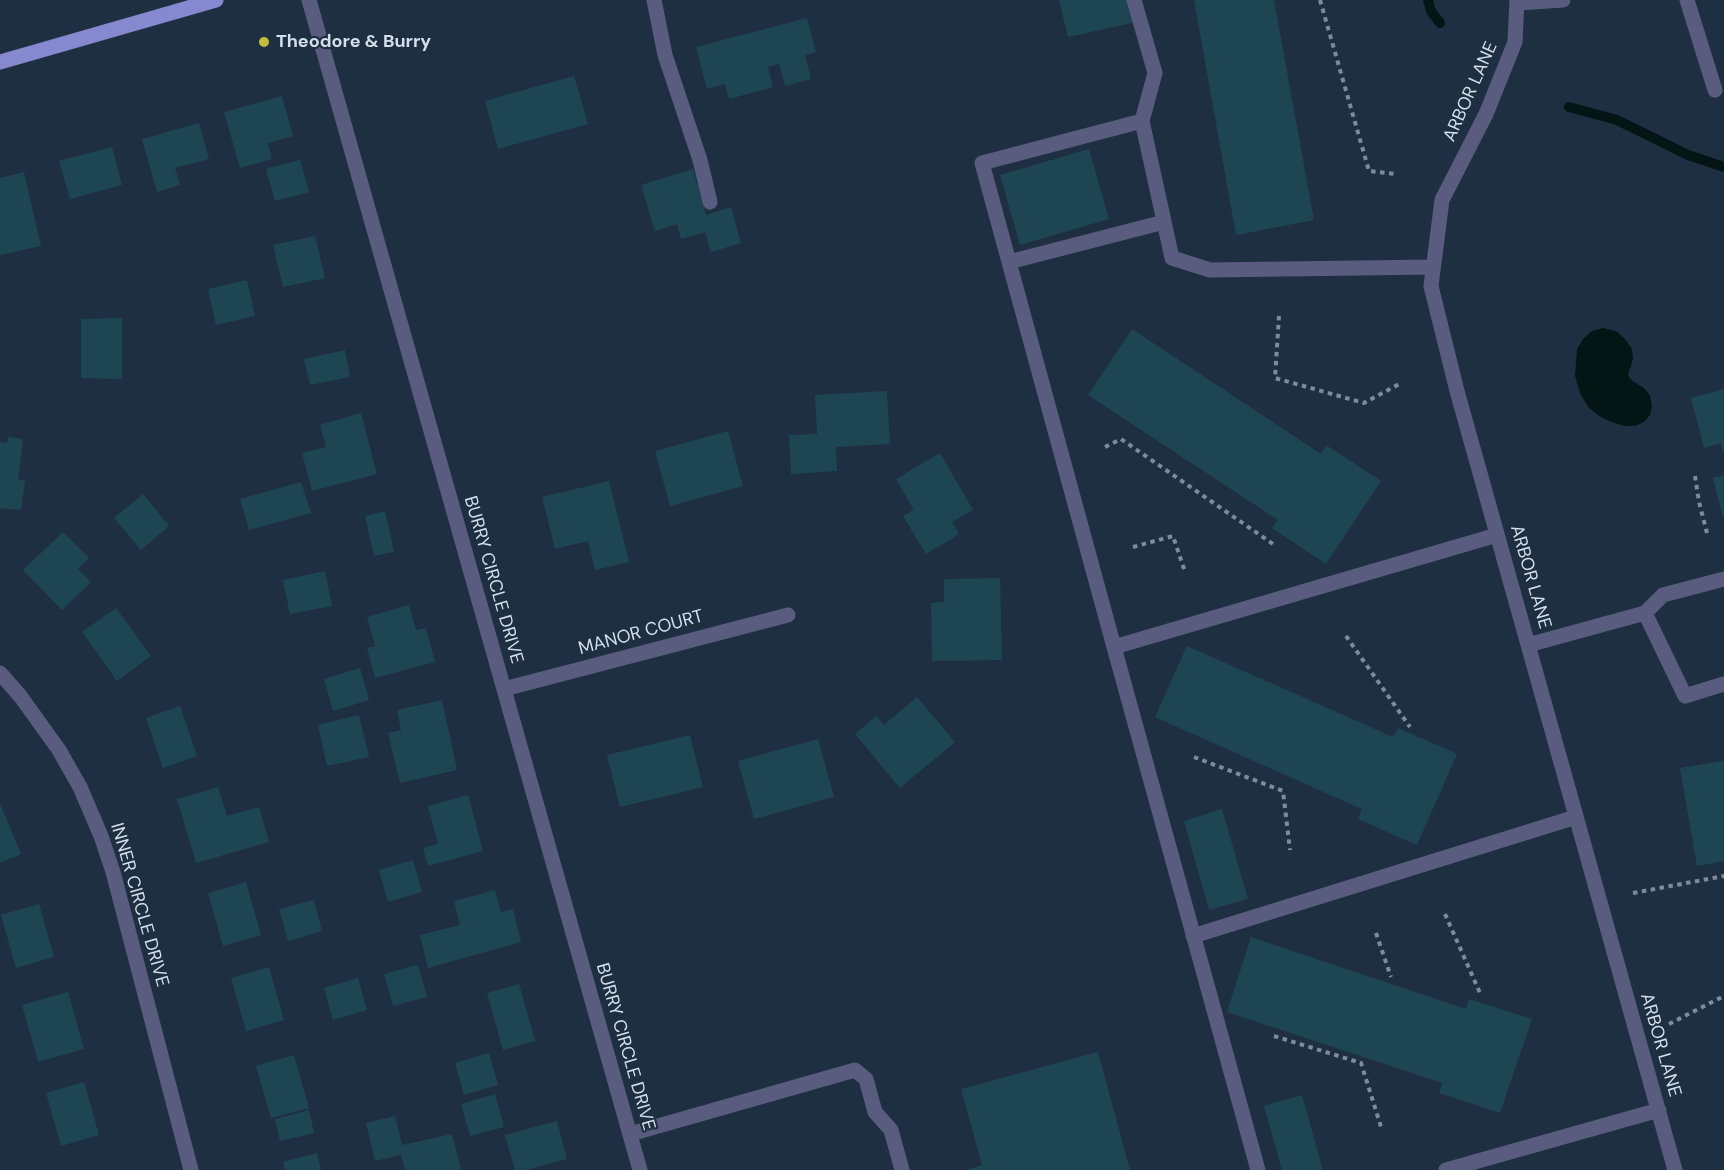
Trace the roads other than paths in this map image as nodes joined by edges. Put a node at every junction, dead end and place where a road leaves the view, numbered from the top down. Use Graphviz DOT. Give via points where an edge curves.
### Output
graph roads {
  1 [pos="216,0"];
  2 [pos="309,0"];
  3 [pos="654,0"];
  4 [pos="1134,0"];
  5 [pos="1563,0"];
  6 [pos="1687,0"];
  7 [pos="1518,2"];
  8 [pos="0,62"];
  9 [pos="1715,90"];
  10 [pos="1142,121"];
  11 [pos="710,202"];
  12 [pos="1164,222"];
  13 [pos="1009,262"];
  14 [pos="1433,267"];
  15 [pos="1497,535"];
  16 [pos="1724,579"];
  17 [pos="1645,613"];
  18 [pos="788,615"];
  19 [pos="1528,645"];
  20 [pos="1114,647"];
  21 [pos="0,673"];
  22 [pos="1724,684"];
  23 [pos="504,689"];
  24 [pos="1576,817"];
  25 [pos="1193,936"];
  26 [pos="1659,1110"];
  27 [pos="630,1134"];
  28 [pos="191,1170"];
  29 [pos="640,1170"];
  30 [pos="902,1170"];
  31 [pos="1258,1170"];
  32 [pos="1446,1170"];
  33 [pos="1675,1170"];
  1 -- 8 [label="main road"];
  2 -- 23 [label="street, BURRY CIRCLE DRIVE"];
  3 -- 11 [label="street" via="664,55"];
  4 -- 10 [label="street" via="1155,73"];
  5 -- 7 [label="street"];
  6 -- 9 [label="street"];
  7 -- 14 [label="street, ARBOR LANE" via="1515,42 1486,114 1442,200"];
  10 -- 12 [label="street"];
  10 -- 13 [label="street" via="982,163"];
  12 -- 13 [label="street"];
  12 -- 14 [label="street" via="1172,258 1210,270"];
  13 -- 20 [label="street"];
  14 -- 15 [label="street, ARBOR LANE" via="1431,286"];
  15 -- 19 [label="street, ARBOR LANE"];
  15 -- 20 [label="street"];
  16 -- 17 [label="street" via="1663,595"];
  17 -- 19 [label="street"];
  17 -- 22 [label="street" via="1685,696"];
  18 -- 23 [label="street, MANOR COURT"];
  19 -- 24 [label="street, ARBOR LANE"];
  20 -- 25 [label="street"];
  21 -- 28 [label="street, INNER CIRCLE DRIVE" via="59,750 101,836"];
  23 -- 27 [label="street, BURRY CIRCLE DRIVE"];
  24 -- 25 [label="street"];
  24 -- 26 [label="street, ARBOR LANE"];
  25 -- 31 [label="street"];
  26 -- 32 [label="street"];
  26 -- 33 [label="street, ARBOR LANE"];
  27 -- 29 [label="street, BURRY CIRCLE DRIVE"];
  27 -- 30 [label="street" via="855,1070 866,1079 876,1112 891,1130"];
}
